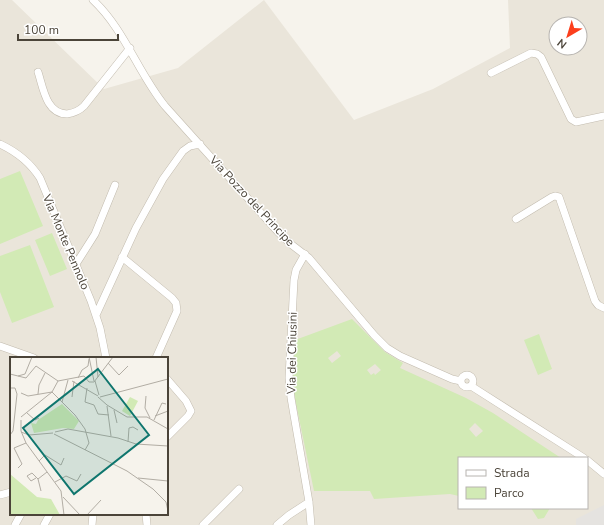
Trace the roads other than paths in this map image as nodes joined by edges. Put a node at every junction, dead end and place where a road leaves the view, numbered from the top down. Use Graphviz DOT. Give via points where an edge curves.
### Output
graph roads {
  1 [pos="93,0"];
  2 [pos="130,48"];
  3 [pos="38,72"];
  4 [pos="491,73"];
  5 [pos="604,116"];
  6 [pos="0,144"];
  7 [pos="200,144"];
  8 [pos="115,184"];
  9 [pos="516,218"];
  10 [pos="305,254"];
  11 [pos="122,257"];
  12 [pos="76,264"];
  13 [pos="604,308"];
  14 [pos="96,315"];
  15 [pos="0,346"];
  16 [pos="31,357"];
  17 [pos="106,357"];
  18 [pos="156,357"];
  19 [pos="168,380"];
  20 [pos="168,436"];
  21 [pos="582,457"];
  22 [pos="588,461"];
  23 [pos="604,474"];
  24 [pos="239,489"];
  25 [pos="10,492"];
  26 [pos="0,495"];
  27 [pos="309,502"];
  28 [pos="20,515"];
  29 [pos="49,515"];
  30 [pos="93,515"];
  31 [pos="146,515"];
  32 [pos="15,525"];
  33 [pos="44,525"];
  34 [pos="92,525"];
  35 [pos="147,525"];
  36 [pos="203,525"];
  37 [pos="277,525"];
  38 [pos="311,525"];
  1 -- 2 [label="street, Via Pozzo del Principe" via="116,26"];
  2 -- 3 [label="street" via="84,106 74,113 61,113 51,106"];
  2 -- 7 [label="street, Via Pozzo del Principe" via="158,97"];
  4 -- 5 [label="street" via="531,53 537,54 541,57 571,119 576,122"];
  6 -- 12 [label="street, Via Monte Pennolo" via="22,157 36,171"];
  7 -- 10 [label="street, Via Pozzo del Principe" via="279,233"];
  7 -- 11 [label="street" via="188,147 176,160 144,211"];
  8 -- 12 [label="street" via="95,234"];
  9 -- 13 [label="street" via="552,197 559,197 595,301"];
  10 -- 21 [label="street, Via Pozzo del Principe" via="387,348 450,378 461,380 463,386 471,386"];
  10 -- 27 [label="street, Via dei Chiusini" via="296,270 294,280 290,381"];
  11 -- 14 [label="street"];
  11 -- 18 [label="street" via="177,305"];
  12 -- 14 [label="street, Via Monte Pennolo"];
  14 -- 17 [label="street, Via Monte Pennolo"];
  15 -- 16 [label="street"];
  19 -- 20 [label="street" via="188,403 191,411"];
  22 -- 23 [label="street"];
  24 -- 36 [label="street"];
  25 -- 26 [label="street"];
  27 -- 37 [label="street"];
  27 -- 38 [label="street, Via dei Chiusini"];
  28 -- 32 [label="street"];
  29 -- 33 [label="street"];
  30 -- 34 [label="street"];
  31 -- 35 [label="street"];
}
